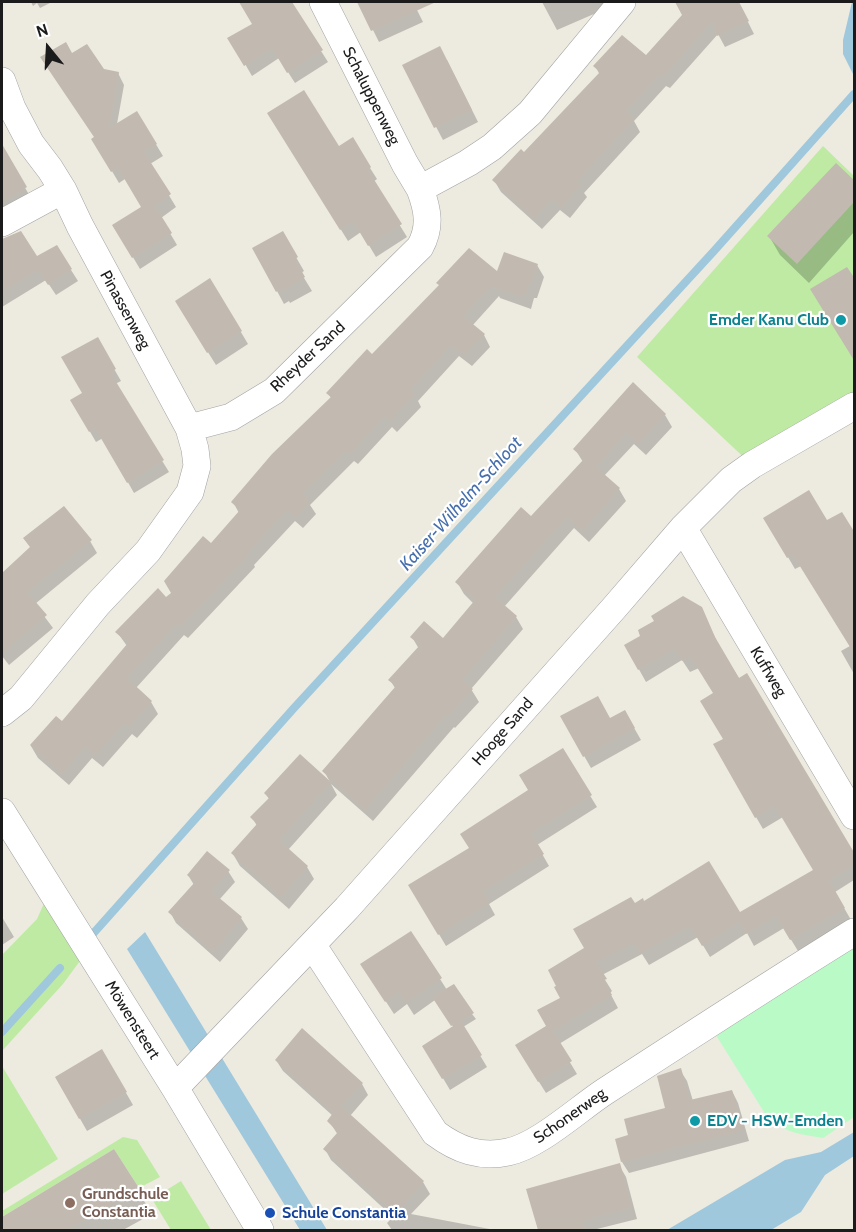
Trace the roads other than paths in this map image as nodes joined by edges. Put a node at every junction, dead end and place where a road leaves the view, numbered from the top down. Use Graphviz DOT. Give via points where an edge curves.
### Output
graph roads {
  1 [pos="323,2"];
  2 [pos="622,2"];
  3 [pos="2,81"];
  4 [pos="420,189"];
  5 [pos="63,190"];
  6 [pos="2,223"];
  7 [pos="855,406"];
  8 [pos="189,428"];
  9 [pos="682,528"];
  10 [pos="2,713"];
  11 [pos="2,812"];
  12 [pos="855,816"];
  13 [pos="855,932"];
  14 [pos="312,946"];
  15 [pos="183,1079"];
  16 [pos="260,1230"];
  1 -- 4 [label="street, Schaluppenweg"];
  2 -- 4 [label="street" via="530,113 487,151"];
  3 -- 5 [label="street, Pinassenweg" via="31,144"];
  4 -- 8 [label="street, Rheyder Sand" via="428,213 428,231 412,256 274,391 231,417"];
  5 -- 6 [label="street"];
  5 -- 8 [label="street, Pinassenweg"];
  7 -- 9 [label="street, Hooge Sand" via="752,465"];
  8 -- 10 [label="street" via="197,466 190,492 148,551 98,604 21,698"];
  9 -- 12 [label="street, Kuffweg"];
  9 -- 14 [label="street, Hooge Sand"];
  11 -- 15 [label="street, Möwensteert"];
  13 -- 14 [label="street, Schonerweg" via="530,1144 487,1155 468,1152 435,1133"];
  14 -- 15 [label="street, Hooge Sand"];
  15 -- 16 [label="street, Möwensteert"];
}
